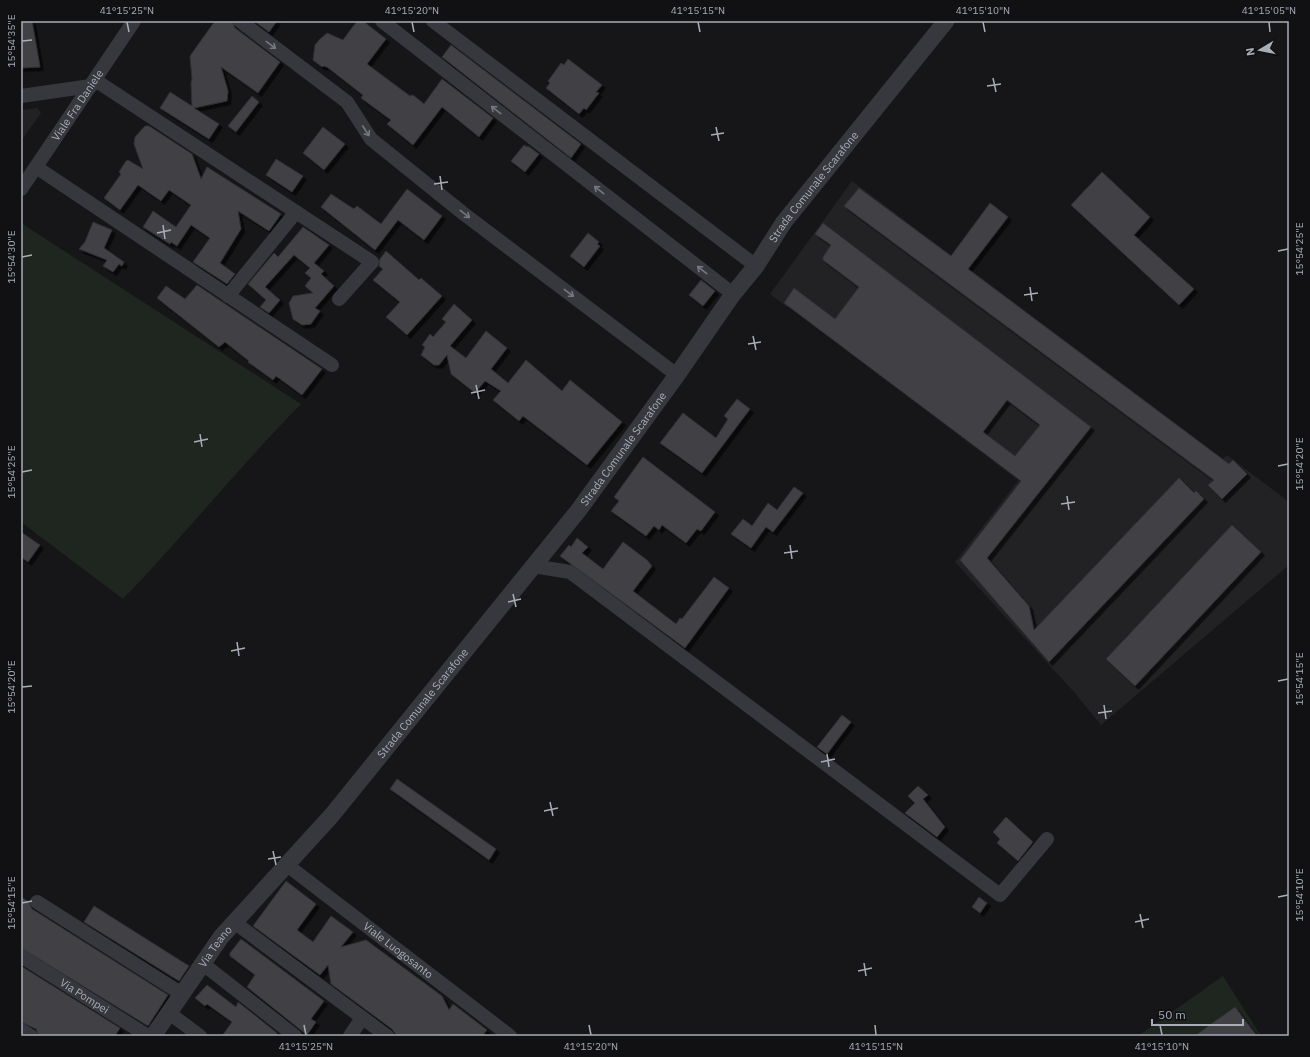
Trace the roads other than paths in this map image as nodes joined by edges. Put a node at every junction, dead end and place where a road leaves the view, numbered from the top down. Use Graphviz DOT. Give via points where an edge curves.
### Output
graph roads {
  1 [pos="134,21"];
  2 [pos="240,21"];
  3 [pos="382,21"];
  4 [pos="433,21"];
  5 [pos="946,21"];
  6 [pos="90,87"];
  7 [pos="69,89"];
  8 [pos="21,96"];
  9 [pos="75,110"];
  10 [pos="36,167"];
  11 [pos="21,189"];
  12 [pos="296,212"];
  13 [pos="756,266"];
  14 [pos="733,294"];
  15 [pos="228,296"];
  16 [pos="339,299"];
  17 [pos="332,365"];
  18 [pos="677,375"];
  19 [pos="533,566"];
  20 [pos="1047,839"];
  21 [pos="286,865"];
  22 [pos="37,902"];
  23 [pos="234,922"];
  24 [pos="21,956"];
  25 [pos="203,964"];
  26 [pos="182,994"];
  27 [pos="169,1014"];
  28 [pos="362,1018"];
  29 [pos="21,1030"];
  30 [pos="500,1034"];
  31 [pos="31,1036"];
  32 [pos="148,1036"];
  33 [pos="153,1036"];
  34 [pos="200,1036"];
  35 [pos="295,1036"];
  36 [pos="350,1036"];
  37 [pos="387,1036"];
  1 -- 6 [label="street, Viale Fra Daniele"];
  2 -- 18 [label="street, one-way" via="347,102 371,139 470,218"];
  14 -- 3 [label="street, one-way"];
  4 -- 13 [label="street"];
  5 -- 13 [label="street, Strada Comunale Scarafone" via="784,222"];
  6 -- 7 [label="street"];
  6 -- 9 [label="street, Viale Fra Daniele"];
  6 -- 12 [label="street"];
  7 -- 8 [label="street"];
  7 -- 9 [label="street"];
  9 -- 10 [label="street, Viale Fra Daniele"];
  10 -- 11 [label="street, Viale Fra Daniele"];
  10 -- 15 [label="street"];
  12 -- 15 [label="street"];
  12 -- 16 [label="street" via="372,262"];
  13 -- 14 [label="street, Strada Comunale Scarafone"];
  14 -- 18 [label="street, Strada Comunale Scarafone"];
  15 -- 17 [label="street"];
  18 -- 19 [label="street, Strada Comunale Scarafone" via="578,511"];
  19 -- 20 [label="street" via="570,572 1000,895"];
  19 -- 21 [label="street, Strada Comunale Scarafone" via="332,815"];
  21 -- 23 [label="street, Via Teano"];
  21 -- 30 [label="street, Viale Luogosanto"];
  22 -- 26 [label="street"];
  23 -- 25 [label="street, Via Teano"];
  23 -- 28 [label="street"];
  24 -- 32 [label="street, Via Pompei"];
  25 -- 26 [label="street, Via Teano"];
  25 -- 35 [label="street"];
  26 -- 27 [label="street, Via Teano"];
  27 -- 33 [label="street, Via Teano"];
  27 -- 34 [label="street"];
  28 -- 36 [label="street"];
  28 -- 37 [label="street"];
  29 -- 31 [label="street"];
}
